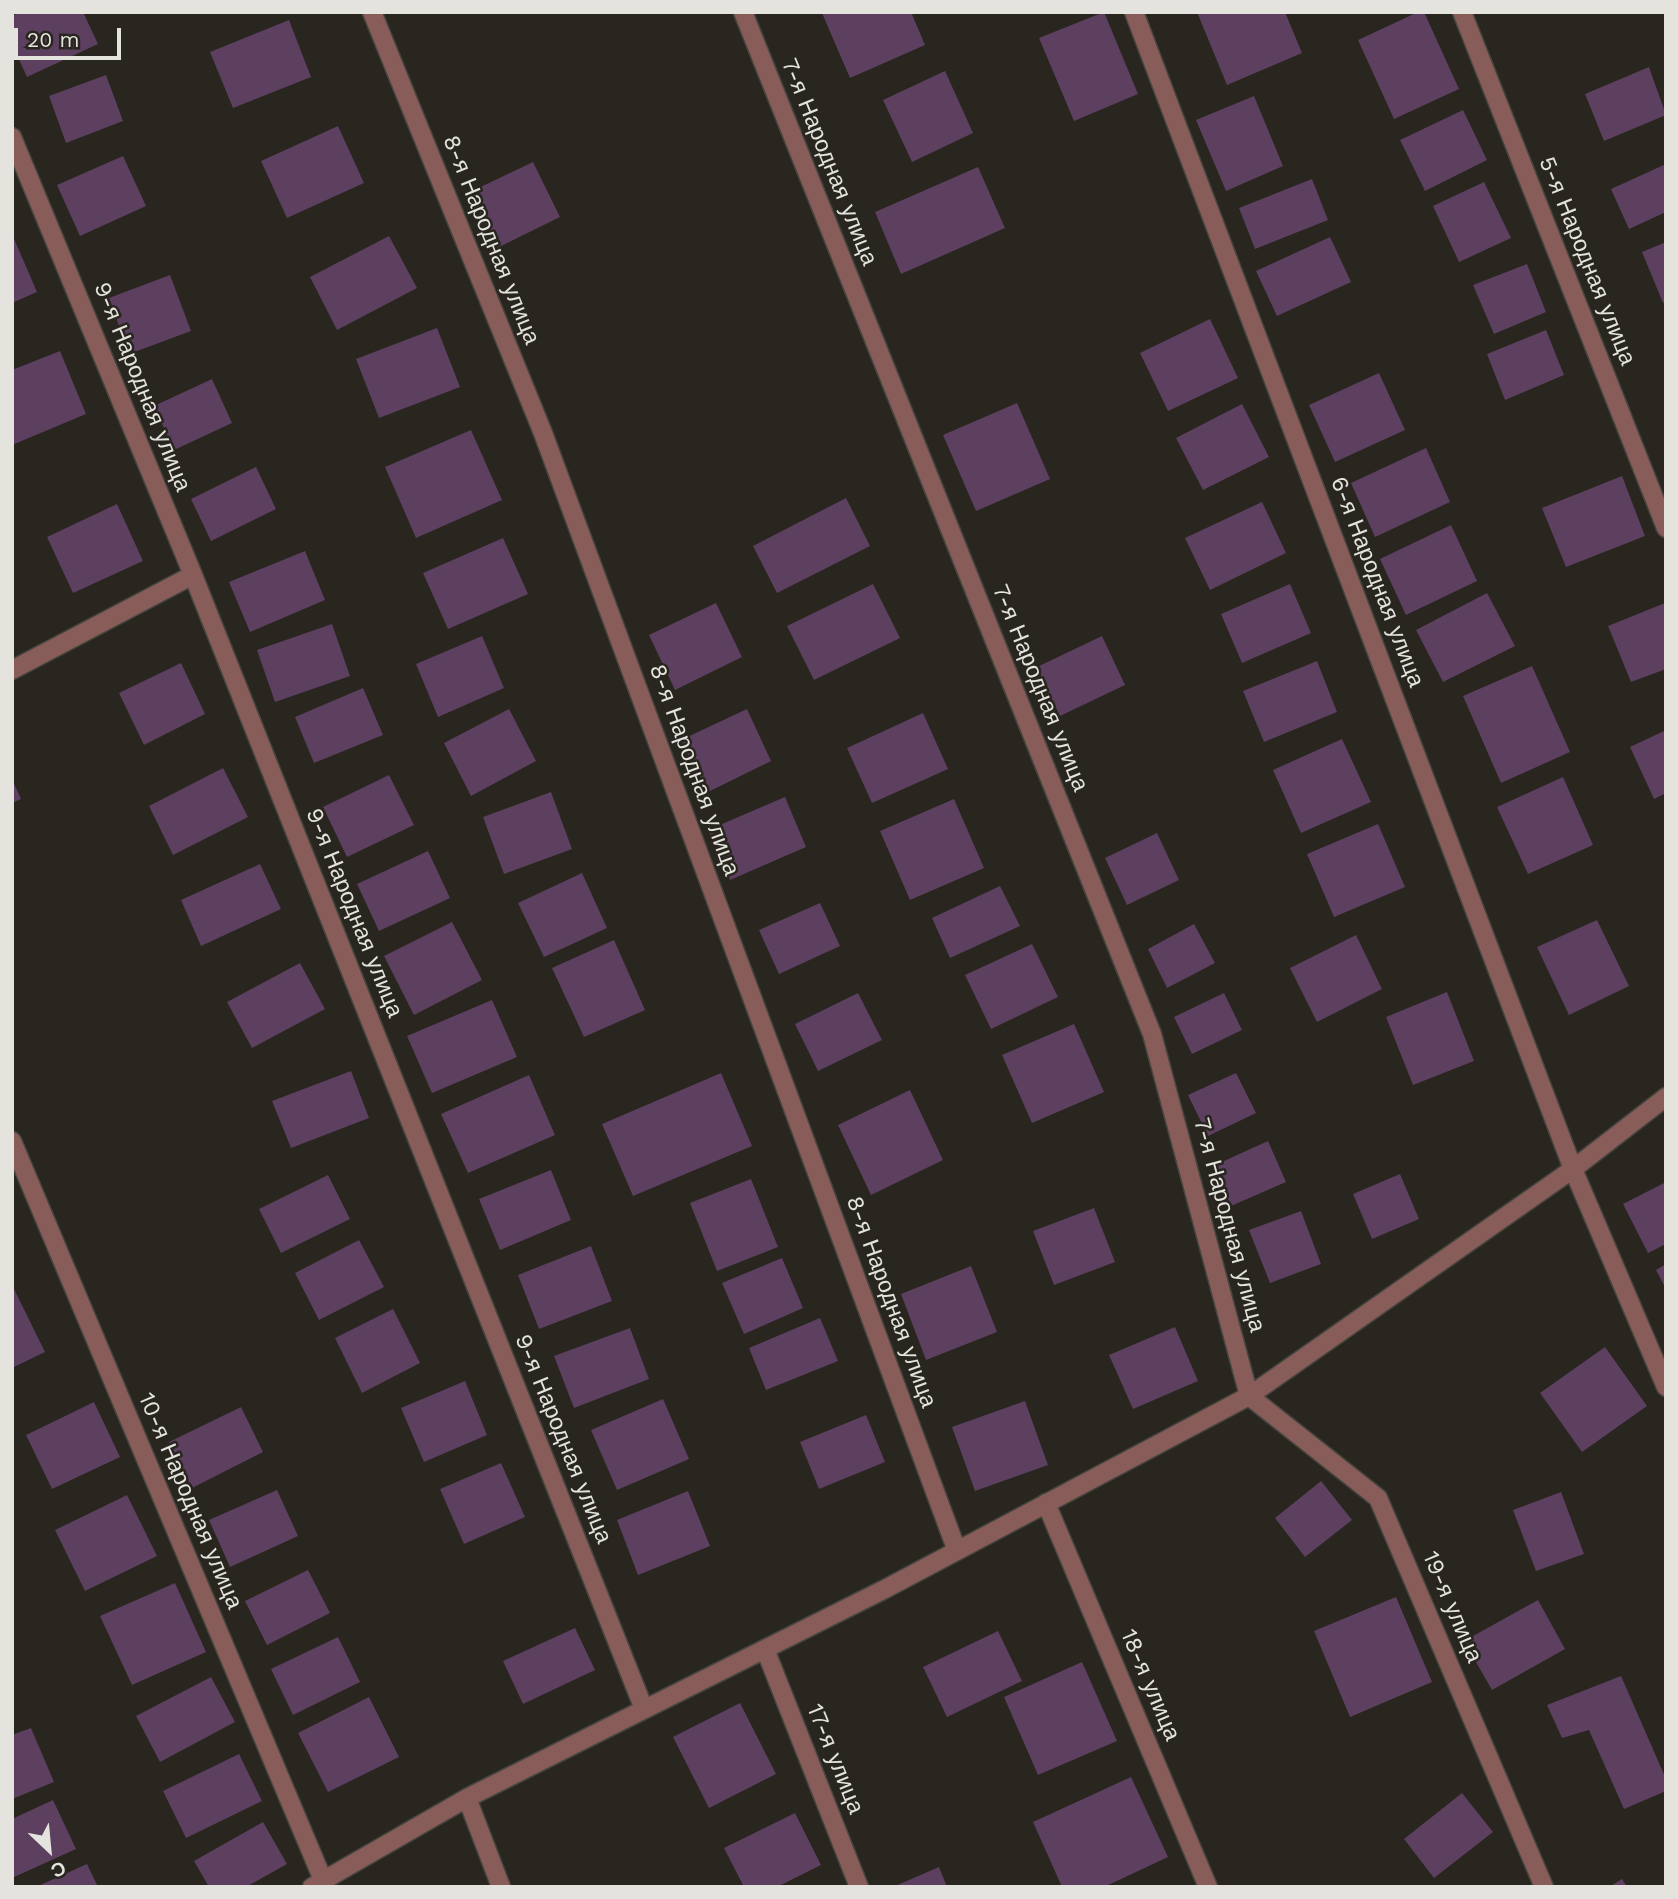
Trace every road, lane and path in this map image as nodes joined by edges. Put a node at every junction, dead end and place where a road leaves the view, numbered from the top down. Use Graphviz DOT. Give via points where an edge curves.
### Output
graph roads {
  1 [pos="372,12"];
  2 [pos="743,12"];
  3 [pos="1134,12"];
  4 [pos="1462,12"];
  5 [pos="12,136"];
  6 [pos="1666,528"];
  7 [pos="193,575"];
  8 [pos="12,670"];
  9 [pos="1666,1097"];
  10 [pos="12,1141"];
  11 [pos="1573,1169"];
  12 [pos="1666,1387"];
  13 [pos="1249,1396"];
  14 [pos="1046,1503"];
  15 [pos="957,1551"];
  16 [pos="765,1649"];
  17 [pos="645,1709"];
  18 [pos="467,1798"];
  19 [pos="317,1883"];
  20 [pos="501,1887"];
  21 [pos="859,1887"];
  22 [pos="1208,1887"];
  23 [pos="1544,1887"];
  1 -- 15 [label="street, 8-я Народная улица" via="543,433"];
  2 -- 13 [label="street, 7-я Народная улица" via="1152,1034"];
  3 -- 11 [label="street, 6-я Народная улица"];
  4 -- 6 [label="street, 5-я Народная улица"];
  5 -- 7 [label="street, 9-я Народная улица"];
  7 -- 8 [label="street"];
  7 -- 17 [label="street, 9-я Народная улица"];
  9 -- 11 [label="street"];
  10 -- 19 [label="street, 10-я Народная улица"];
  11 -- 12 [label="street, 6-я Народная улица"];
  11 -- 13 [label="street"];
  13 -- 14 [label="street"];
  13 -- 23 [label="street, 19-я улица" via="1378,1498"];
  14 -- 15 [label="street"];
  14 -- 22 [label="street, 18-я улица"];
  15 -- 16 [label="street"];
  16 -- 17 [label="street"];
  16 -- 21 [label="street, 17-я улица"];
  17 -- 18 [label="street"];
  18 -- 19 [label="street"];
  18 -- 20 [label="street"];
}
